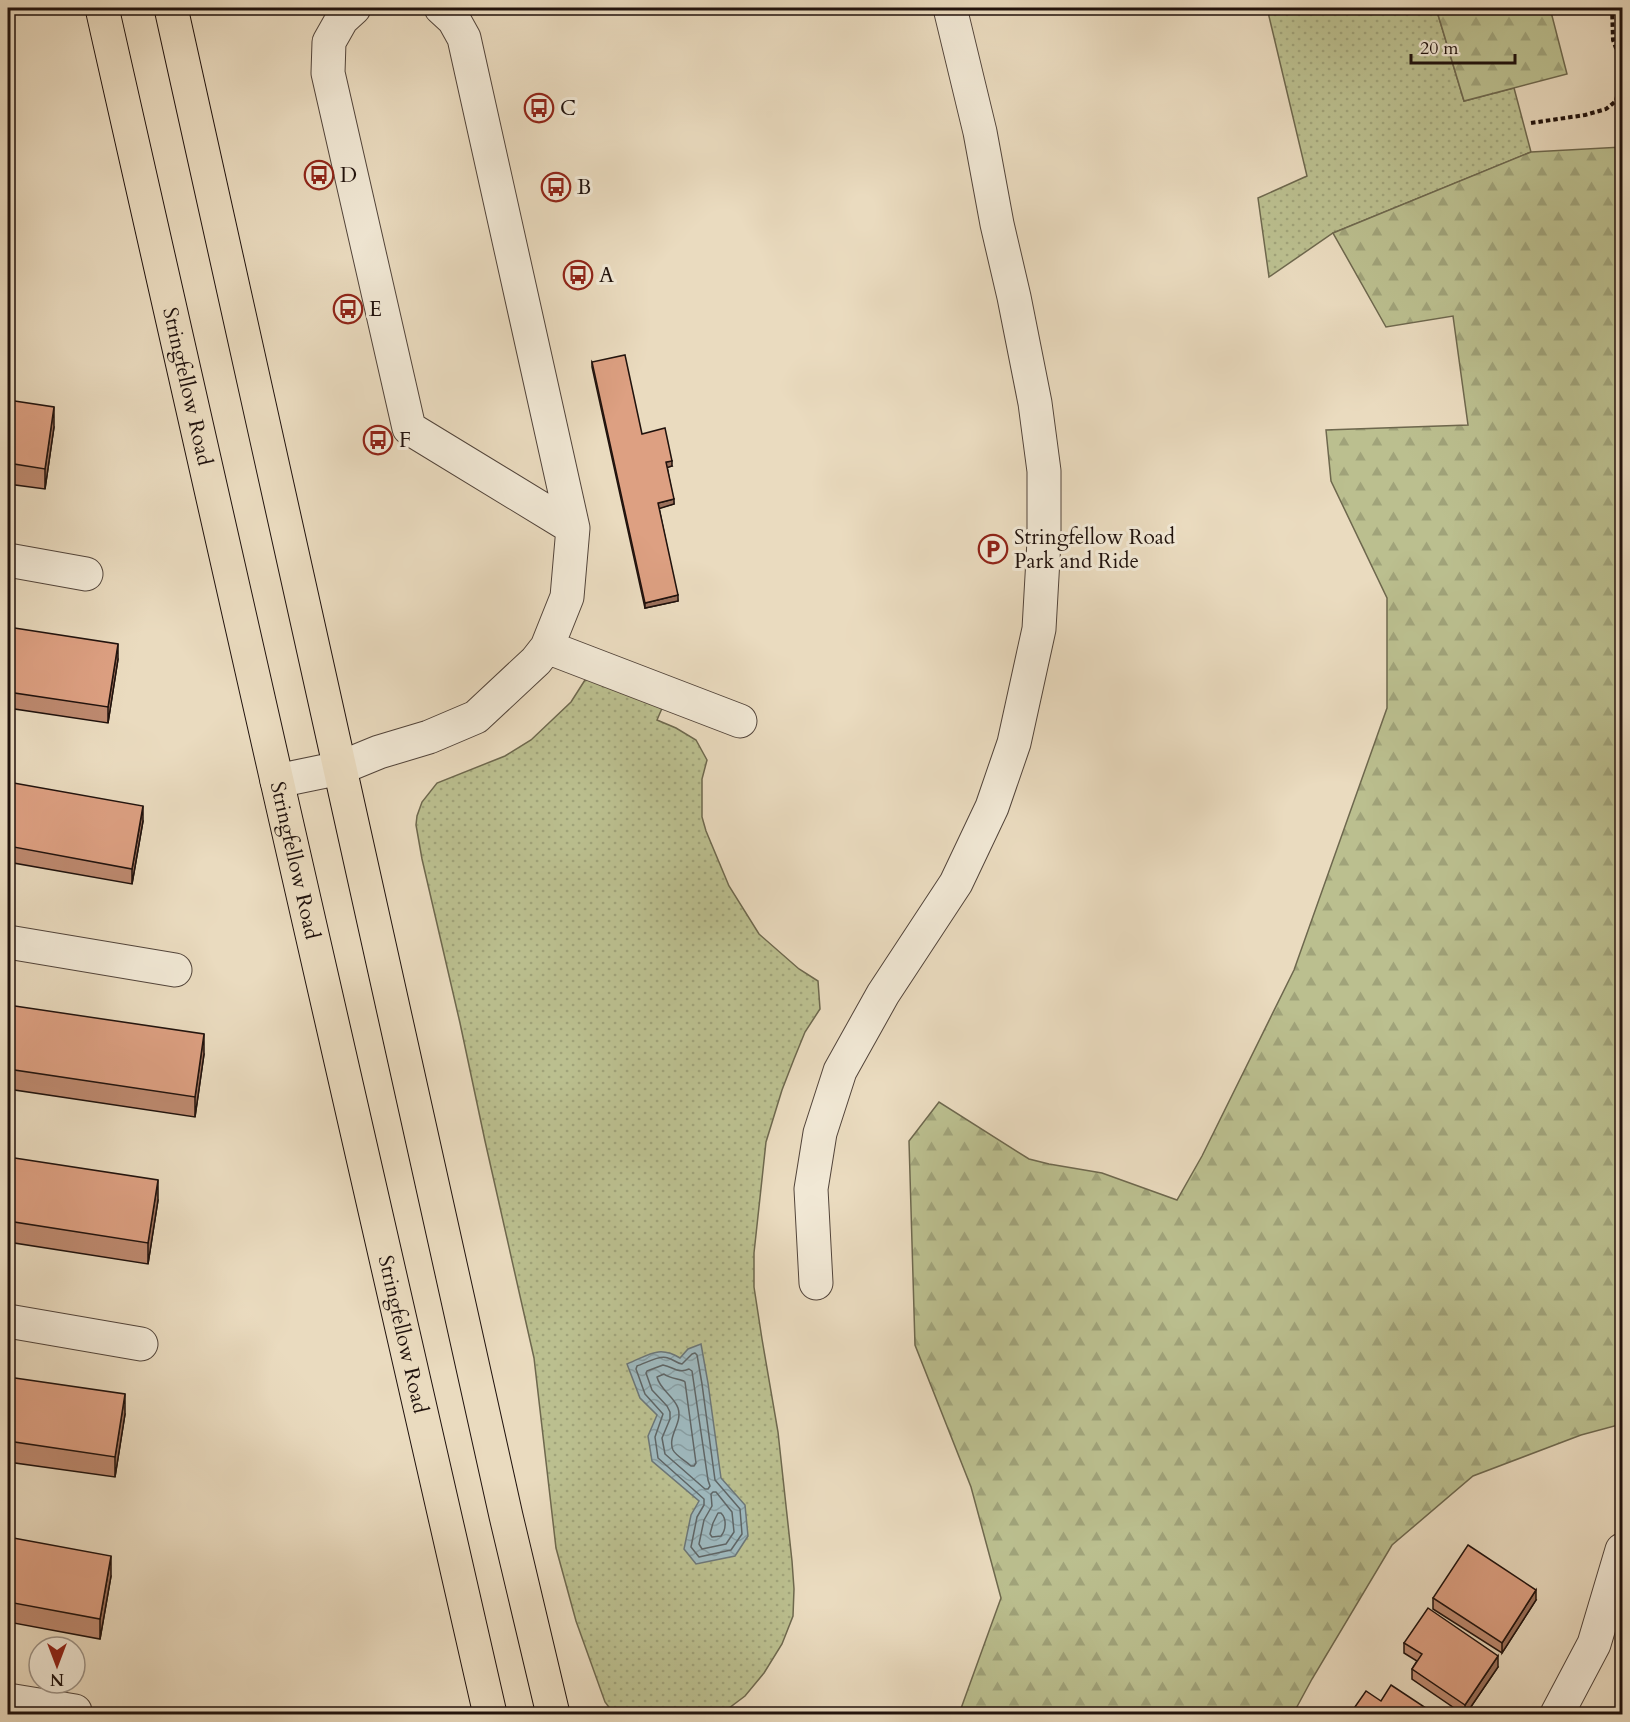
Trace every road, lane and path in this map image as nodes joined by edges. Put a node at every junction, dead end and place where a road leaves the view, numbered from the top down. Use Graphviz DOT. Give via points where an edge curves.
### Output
graph roads {
  1 [pos="102,8"];
  2 [pos="171,8"];
  3 [pos="354,8"];
  4 [pos="441,8"];
  5 [pos="950,8"];
  6 [pos="1612,8"];
  7 [pos="1532,123"];
  8 [pos="573,528"];
  9 [pos="8,560"];
  10 [pos="86,574"];
  11 [pos="547,647"];
  12 [pos="740,721"];
  13 [pos="340,768"];
  14 [pos="277,781"];
  15 [pos="8,942"];
  16 [pos="175,970"];
  17 [pos="816,1283"];
  18 [pos="8,1322"];
  19 [pos="141,1344"];
  20 [pos="1623,1550"];
  21 [pos="8,1700"];
  22 [pos="75,1711"];
  23 [pos="490,1714"];
  24 [pos="554,1714"];
  25 [pos="1557,1714"];
  1 -- 14 [label="main road, Stringfellow Road"];
  2 -- 13 [label="main road"];
  3 -- 8 [label="street" via="342,19 329,42 328,73 409,428"];
  4 -- 8 [label="street" via="454,20 464,38"];
  5 -- 17 [label="street" via="980,132 1035,403 1044,471 1039,629 1014,743 992,807 956,883 883,994 840,1071 819,1133 811,1189"];
  6 -- 7 [label="path" via="1613,40 1620,59 1616,101 1606,109 1586,115"];
  8 -- 11 [label="street" via="567,597"];
  9 -- 10 [label="street"];
  11 -- 12 [label="street"];
  11 -- 13 [label="street" via="476,717"];
  13 -- 14 [label="street"];
  13 -- 24 [label="main road" via="506,1516"];
  14 -- 23 [label="main road, Stringfellow Road"];
  15 -- 16 [label="street"];
  18 -- 19 [label="street"];
  20 -- 25 [label="street" via="1594,1644"];
  21 -- 22 [label="street"];
}
